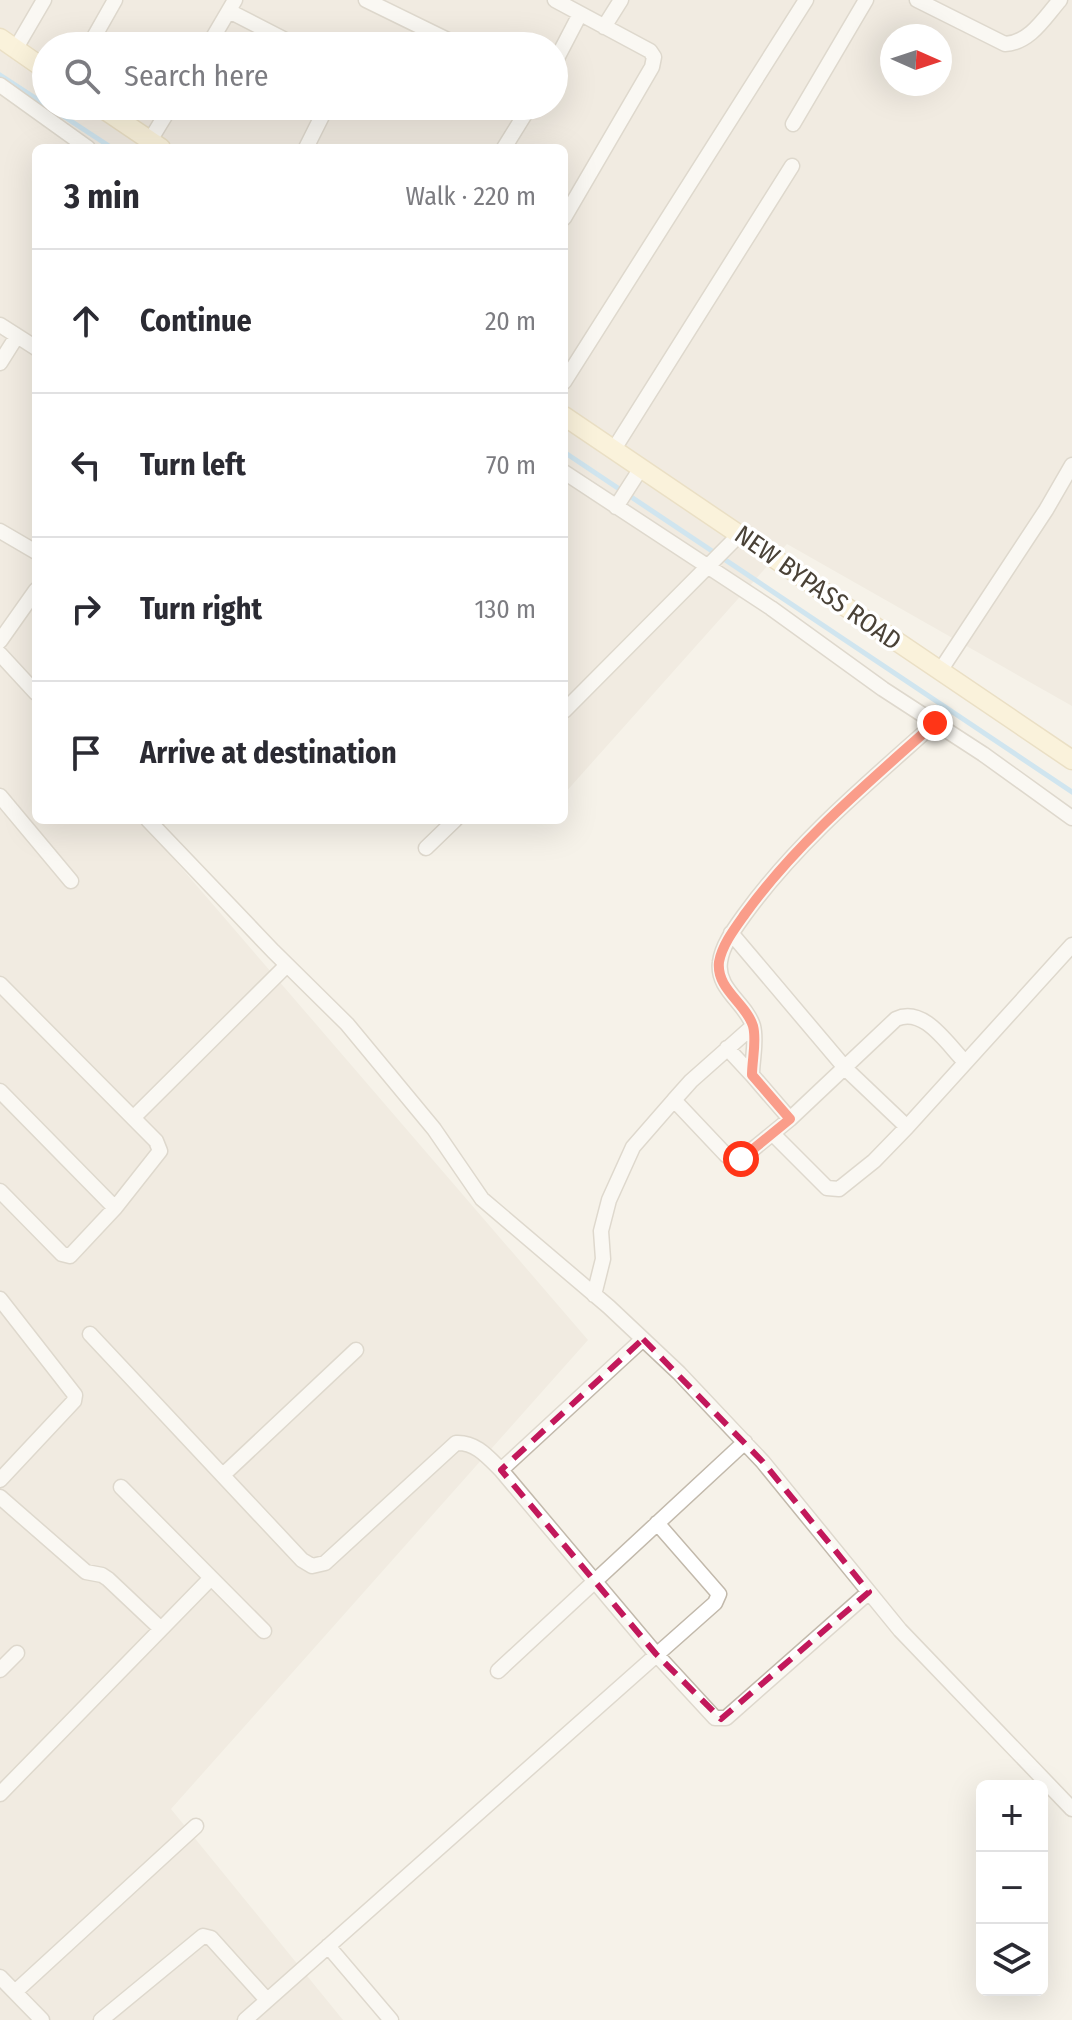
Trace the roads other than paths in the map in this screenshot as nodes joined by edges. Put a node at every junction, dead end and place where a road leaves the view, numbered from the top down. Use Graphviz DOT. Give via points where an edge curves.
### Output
graph roads {
  1 [pos="44,0"];
  2 [pos="115,0"];
  3 [pos="366,0"];
  4 [pos="555,0"];
  5 [pos="621,0"];
  6 [pos="806,0"];
  7 [pos="866,0"];
  8 [pos="917,0"];
  9 [pos="1060,0"];
  10 [pos="232,6"];
  11 [pos="580,14"];
  12 [pos="604,27"];
  13 [pos="97,32"];
  14 [pos="216,32"];
  15 [pos="274,32"];
  16 [pos="431,32"];
  17 [pos="568,37"];
  18 [pos="8,43"];
  19 [pos="32,60"];
  20 [pos="0,85"];
  21 [pos="32,108"];
  22 [pos="49,120"];
  23 [pos="118,120"];
  24 [pos="164,120"];
  25 [pos="320,120"];
  26 [pos="521,120"];
  27 [pos="793,124"];
  28 [pos="82,144"];
  29 [pos="151,144"];
  30 [pos="152,144"];
  31 [pos="308,144"];
  32 [pos="506,144"];
  33 [pos="792,166"];
  34 [pos="568,211"];
  35 [pos="0,325"];
  36 [pos="17,336"];
  37 [pos="32,345"];
  38 [pos="0,363"];
  39 [pos="568,376"];
  40 [pos="568,419"];
  41 [pos="614,449"];
  42 [pos="1072,465"];
  43 [pos="641,468"];
  44 [pos="568,474"];
  45 [pos="622,496"];
  46 [pos="0,531"];
  47 [pos="740,534"];
  48 [pos="32,550"];
  49 [pos="716,559"];
  50 [pos="32,596"];
  51 [pos="0,641"];
  52 [pos="0,654"];
  53 [pos="940,671"];
  54 [pos="32,689"];
  55 [pos="568,707"];
  56 [pos="935,723"];
  57 [pos="1072,760"];
  58 [pos="0,796"];
  59 [pos="1072,818"];
  60 [pos="152,824"];
  61 [pos="451,824"];
  62 [pos="426,848"];
  63 [pos="71,881"];
  64 [pos="731,933"];
  65 [pos="1072,945"];
  66 [pos="287,965"];
  67 [pos="0,984"];
  68 [pos="753,1026"];
  69 [pos="727,1048"];
  70 [pos="965,1062"];
  71 [pos="846,1069"];
  72 [pos="752,1075"];
  73 [pos="0,1091"];
  74 [pos="674,1100"];
  75 [pos="133,1118"];
  76 [pos="790,1119"];
  77 [pos="907,1127"];
  78 [pos="774,1135"];
  79 [pos="0,1191"];
  80 [pos="115,1208"];
  81 [pos="594,1295"];
  82 [pos="0,1299"];
  83 [pos="90,1334"];
  84 [pos="643,1339"];
  85 [pos="356,1350"];
  86 [pos="745,1442"];
  87 [pos="501,1470"];
  88 [pos="223,1475"];
  89 [pos="0,1480"];
  90 [pos="121,1487"];
  91 [pos="0,1497"];
  92 [pos="657,1523"];
  93 [pos="211,1578"];
  94 [pos="594,1580"];
  95 [pos="869,1592"];
  96 [pos="161,1629"];
  97 [pos="264,1631"];
  98 [pos="17,1653"];
  99 [pos="656,1654"];
  100 [pos="0,1670"];
  101 [pos="498,1671"];
  102 [pos="0,1794"];
  103 [pos="1072,1809"];
  104 [pos="196,1826"];
  105 [pos="328,1946"];
  106 [pos="0,1977"];
  107 [pos="15,1992"];
  108 [pos="267,2000"];
  109 [pos="42,2020"];
  110 [pos="101,2020"];
  111 [pos="245,2020"];
  112 [pos="391,2020"];
  1 -- 18 [label="street"];
  2 -- 13 [label="street"];
  3 -- 16 [label="street"];
  4 -- 11 [label="street"];
  5 -- 12 [label="street"];
  6 -- 39 [label="street"];
  7 -- 27 [label="street"];
  8 -- 9 [label="street" via="986,36 1017,44"];
  10 -- 14 [label="street"];
  10 -- 15 [label="street"];
  11 -- 12 [label="street"];
  11 -- 17 [label="street"];
  12 -- 34 [label="street" via="650,51 654,62"];
  18 -- 19 [label="main road"];
  20 -- 21 [label="street"];
  22 -- 28 [label="street"];
  23 -- 29 [label="main road"];
  24 -- 30 [label="street"];
  25 -- 31 [label="street"];
  26 -- 32 [label="street"];
  33 -- 41 [label="street"];
  35 -- 36 [label="street"];
  36 -- 37 [label="street"];
  36 -- 38 [label="street"];
  40 -- 41 [label="main road, NEW BYPASS ROAD"];
  41 -- 43 [label="main road, NEW BYPASS ROAD"];
  42 -- 53 [label="street"];
  43 -- 45 [label="street"];
  43 -- 47 [label="main road, NEW BYPASS ROAD"];
  44 -- 45 [label="street"];
  45 -- 49 [label="street"];
  46 -- 48 [label="street"];
  47 -- 49 [label="street"];
  47 -- 53 [label="main road, NEW BYPASS ROAD"];
  49 -- 55 [label="street"];
  49 -- 56 [label="street"];
  50 -- 51 [label="street"];
  52 -- 54 [label="street"];
  53 -- 57 [label="main road, NEW BYPASS ROAD"];
  56 -- 59 [label="street"];
  56 -- 64 [label="street" via="802,846"];
  58 -- 63 [label="street"];
  60 -- 66 [label="street"];
  61 -- 62 [label="street"];
  64 -- 68 [label="street" via="719,972"];
  64 -- 71 [label="street"];
  65 -- 70 [label="street"];
  66 -- 75 [label="street"];
  66 -- 81 [label="street" via="347,1024 434,1129 482,1199"];
  67 -- 75 [label="street"];
  68 -- 69 [label="street"];
  68 -- 72 [label="street"];
  69 -- 72 [label="street"];
  69 -- 74 [label="street"];
  70 -- 71 [label="street" via="926,1021 905,1014"];
  70 -- 77 [label="street"];
  71 -- 76 [label="street"];
  71 -- 77 [label="street"];
  72 -- 76 [label="street"];
  73 -- 80 [label="street"];
  74 -- 78 [label="street" via="735,1160"];
  74 -- 81 [label="street" via="633,1147 609,1200"];
  75 -- 80 [label="street" via="160,1151"];
  76 -- 78 [label="street"];
  77 -- 78 [label="street" via="834,1191"];
  79 -- 80 [label="street" via="66,1256 73,1255"];
  81 -- 84 [label="street"];
  82 -- 89 [label="street" via="75,1395"];
  83 -- 88 [label="street"];
  84 -- 86 [label="street"];
  84 -- 87 [label="street"];
  85 -- 88 [label="street"];
  86 -- 92 [label="street"];
  86 -- 95 [label="street"];
  87 -- 88 [label="street" via="480,1450 456,1443 325,1563 312,1566"];
  87 -- 94 [label="street"];
  90 -- 93 [label="street"];
  91 -- 96 [label="street" via="86,1572 108,1579"];
  92 -- 94 [label="street"];
  92 -- 99 [label="street" via="719,1594"];
  93 -- 96 [label="street"];
  93 -- 97 [label="street"];
  94 -- 99 [label="street"];
  94 -- 101 [label="street"];
  95 -- 99 [label="street" via="726,1718 715,1718"];
  95 -- 103 [label="street"];
  96 -- 102 [label="street"];
  98 -- 100 [label="street"];
  99 -- 105 [label="street"];
  104 -- 107 [label="street"];
  105 -- 108 [label="street"];
  105 -- 112 [label="street"];
  106 -- 107 [label="street"];
  107 -- 109 [label="street"];
  108 -- 110 [label="street" via="211,1938 203,1936"];
  108 -- 111 [label="street"];
}
